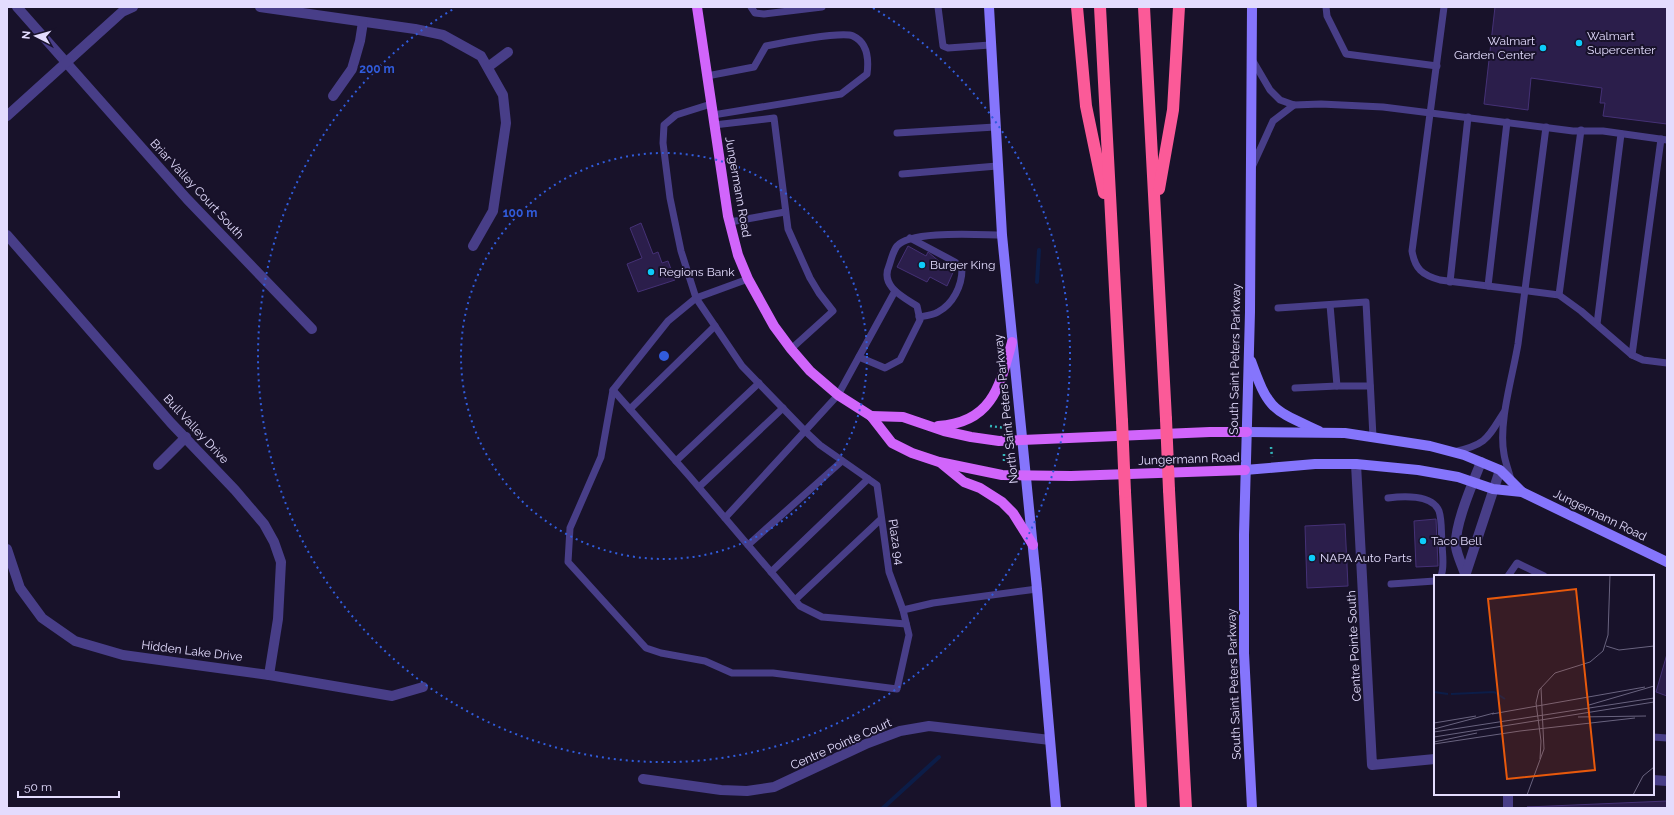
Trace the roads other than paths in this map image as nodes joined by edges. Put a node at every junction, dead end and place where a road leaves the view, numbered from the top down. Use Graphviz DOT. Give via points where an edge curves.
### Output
graph roads {
  1 [pos="17,7"];
  2 [pos="133,7"];
  3 [pos="260,7"];
  4 [pos="697,7"];
  5 [pos="751,7"];
  6 [pos="822,7"];
  7 [pos="938,7"];
  8 [pos="988,7"];
  9 [pos="1077,7"];
  10 [pos="1100,7"];
  11 [pos="1144,7"];
  12 [pos="1180,7"];
  13 [pos="1252,7"];
  14 [pos="1326,7"];
  15 [pos="1444,7"];
  16 [pos="363,22"];
  17 [pos="990,45"];
  18 [pos="508,52"];
  19 [pos="1252,59"];
  20 [pos="66,63"];
  21 [pos="1436,66"];
  22 [pos="488,67"];
  23 [pos="707,76"];
  24 [pos="333,96"];
  25 [pos="711,104"];
  26 [pos="1294,105"];
  27 [pos="1430,112"];
  28 [pos="7,116"];
  29 [pos="1468,117"];
  30 [pos="713,120"];
  31 [pos="1507,122"];
  32 [pos="995,126"];
  33 [pos="1546,127"];
  34 [pos="1581,130"];
  35 [pos="897,133"];
  36 [pos="1621,134"];
  37 [pos="1664,139"];
  38 [pos="997,166"];
  39 [pos="1251,168"];
  40 [pos="902,174"];
  41 [pos="1155,210"];
  42 [pos="785,212"];
  43 [pos="730,222"];
  44 [pos="1112,231"];
  45 [pos="7,235"];
  46 [pos="1002,236"];
  47 [pos="910,238"];
  48 [pos="473,246"];
  49 [pos="748,278"];
  50 [pos="1450,282"];
  51 [pos="1488,286"];
  52 [pos="1525,290"];
  53 [pos="895,291"];
  54 [pos="1559,296"];
  55 [pos="696,298"];
  56 [pos="1330,305"];
  57 [pos="1278,308"];
  58 [pos="919,317"];
  59 [pos="1597,324"];
  60 [pos="715,326"];
  61 [pos="312,329"];
  62 [pos="1012,342"];
  63 [pos="791,349"];
  64 [pos="1632,355"];
  65 [pos="859,356"];
  66 [pos="1249,356"];
  67 [pos="1667,363"];
  68 [pos="759,383"];
  69 [pos="1337,386"];
  70 [pos="1370,386"];
  71 [pos="1294,388"];
  72 [pos="613,390"];
  73 [pos="838,395"];
  74 [pos="783,408"];
  75 [pos="630,409"];
  76 [pos="1505,410"];
  77 [pos="871,416"];
  78 [pos="929,426"];
  79 [pos="805,431"];
  80 [pos="1247,432"];
  81 [pos="1323,432"];
  82 [pos="186,437"];
  83 [pos="1373,437"];
  84 [pos="1022,440"];
  85 [pos="1453,452"];
  86 [pos="676,461"];
  87 [pos="842,461"];
  88 [pos="939,462"];
  89 [pos="1481,462"];
  90 [pos="1356,464"];
  91 [pos="158,465"];
  92 [pos="1245,470"];
  93 [pos="1500,470"];
  94 [pos="1026,476"];
  95 [pos="868,479"];
  96 [pos="1473,482"];
  97 [pos="1512,482"];
  98 [pos="699,487"];
  99 [pos="1493,489"];
  100 [pos="1522,492"];
  101 [pos="1388,498"];
  102 [pos="725,518"];
  103 [pos="881,519"];
  104 [pos="748,545"];
  105 [pos="1033,545"];
  106 [pos="7,549"];
  107 [pos="1667,562"];
  108 [pos="771,572"];
  109 [pos="1441,575"];
  110 [pos="1465,575"];
  111 [pos="1509,575"];
  112 [pos="1542,575"];
  113 [pos="1434,581"];
  114 [pos="1391,584"];
  115 [pos="1037,589"];
  116 [pos="795,600"];
  117 [pos="903,610"];
  118 [pos="906,624"];
  119 [pos="269,674"];
  120 [pos="423,688"];
  121 [pos="1654,737"];
  122 [pos="1667,738"];
  123 [pos="1050,740"];
  124 [pos="1434,759"];
  125 [pos="643,778"];
  126 [pos="1654,780"];
  127 [pos="1667,781"];
  128 [pos="1508,795"];
  129 [pos="1056,808"];
  130 [pos="1141,808"];
  131 [pos="1186,808"];
  132 [pos="1252,808"];
  133 [pos="1508,808"];
  1 -- 20 [label="street, Briar Valley Court South"];
  2 -- 20 [label="street" via="122,12"];
  3 -- 16 [label="street"];
  4 -- 23 [label="main road, Jungermann Road"];
  5 -- 6 [label="lane" via="755,13 764,14"];
  7 -- 17 [label="lane" via="943,46 948,48"];
  8 -- 17 [label="main road, North Saint Peters Parkway"];
  9 -- 44 [label="highway" via="1086,106"];
  10 -- 44 [label="highway"];
  11 -- 41 [label="highway"];
  12 -- 41 [label="highway" via="1173,110"];
  13 -- 19 [label="main road, South Saint Peters Parkway"];
  14 -- 21 [label="lane" via="1327,16 1346,54"];
  15 -- 21 [label="lane"];
  16 -- 22 [label="street" via="443,34 481,56"];
  16 -- 24 [label="street" via="352,69"];
  17 -- 32 [label="main road, North Saint Peters Parkway"];
  18 -- 22 [label="street"];
  19 -- 26 [label="lane" via="1270,90 1280,100"];
  19 -- 39 [label="main road, South Saint Peters Parkway"];
  20 -- 28 [label="street"];
  20 -- 61 [label="street, Briar Valley Court South" via="187,199"];
  21 -- 27 [label="lane"];
  22 -- 48 [label="street" via="503,95 506,123 493,211"];
  23 -- 25 [label="main road, Jungermann Road"];
  23 -- 30 [label="lane" via="754,67 766,46 834,36 852,35 864,44 868,60 867,74 841,94"];
  25 -- 30 [label="main road, Jungermann Road"];
  25 -- 55 [label="lane, Plaza 94" via="676,115 664,125 663,143 670,198 681,251"];
  26 -- 27 [label="lane" via="1348,105"];
  26 -- 39 [label="lane" via="1273,121"];
  27 -- 29 [label="lane"];
  27 -- 50 [label="lane" via="1412,250 1416,267 1423,273 1430,278"];
  29 -- 31 [label="lane"];
  29 -- 50 [label="lane"];
  30 -- 42 [label="lane" via="774,118"];
  30 -- 43 [label="main road, Jungermann Road"];
  31 -- 33 [label="lane"];
  31 -- 51 [label="lane"];
  32 -- 35 [label="lane"];
  32 -- 38 [label="main road, North Saint Peters Parkway"];
  33 -- 34 [label="lane"];
  33 -- 52 [label="lane"];
  34 -- 36 [label="lane"];
  34 -- 54 [label="lane"];
  36 -- 37 [label="lane"];
  36 -- 59 [label="lane"];
  37 -- 64 [label="lane"];
  38 -- 40 [label="lane"];
  38 -- 46 [label="main road, North Saint Peters Parkway"];
  39 -- 66 [label="main road, South Saint Peters Parkway"];
  41 -- 131 [label="highway, bridge"];
  42 -- 43 [label="lane"];
  42 -- 63 [label="lane" via="788,229 803,265 819,293 834,311"];
  43 -- 49 [label="main road, Jungermann Road" via="738,255"];
  44 -- 130 [label="highway, bridge"];
  45 -- 82 [label="street, Bull Valley Drive"];
  46 -- 47 [label="lane" via="927,235"];
  46 -- 62 [label="main road, North Saint Peters Parkway"];
  47 -- 53 [label="lane" via="897,246 887,269 886,278"];
  47 -- 58 [label="lane" via="955,262 962,269 960,288 947,306 937,313"];
  49 -- 55 [label="lane"];
  49 -- 63 [label="main road, Jungermann Road" via="774,326"];
  50 -- 51 [label="lane"];
  51 -- 52 [label="lane"];
  52 -- 54 [label="lane"];
  52 -- 76 [label="lane" via="1514,372"];
  53 -- 58 [label="lane" via="917,306"];
  53 -- 65 [label="lane"];
  54 -- 59 [label="lane"];
  55 -- 60 [label="lane, Plaza 94"];
  55 -- 72 [label="lane" via="668,321"];
  56 -- 57 [label="lane"];
  56 -- 69 [label="lane"];
  56 -- 70 [label="lane" via="1366,302"];
  58 -- 65 [label="lane" via="920,320 900,360 885,368"];
  59 -- 64 [label="lane"];
  60 -- 68 [label="lane, Plaza 94" via="742,366"];
  60 -- 75 [label="lane"];
  62 -- 78 [label="main road" via="998,387 980,413 967,421 952,425"];
  62 -- 84 [label="main road, North Saint Peters Parkway"];
  63 -- 73 [label="main road, Jungermann Road" via="810,371"];
  64 -- 67 [label="lane" via="1643,360"];
  65 -- 73 [label="lane"];
  66 -- 80 [label="main road, South Saint Peters Parkway"];
  66 -- 81 [label="main road" via="1264,394 1273,407 1283,415"];
  68 -- 74 [label="lane, Plaza 94"];
  68 -- 86 [label="lane"];
  69 -- 70 [label="lane"];
  69 -- 71 [label="lane"];
  70 -- 83 [label="lane"];
  72 -- 75 [label="lane"];
  72 -- 118 [label="lane, Plaza 94" via="601,456 570,528 568,562 646,648 705,661 732,673 773,673 897,689 909,635"];
  73 -- 77 [label="main road, Jungermann Road"];
  73 -- 79 [label="lane"];
  74 -- 79 [label="lane, Plaza 94"];
  74 -- 98 [label="lane"];
  75 -- 86 [label="lane"];
  76 -- 85 [label="lane" via="1489,436 1477,446"];
  76 -- 97 [label="lane" via="1504,454"];
  77 -- 78 [label="main road, Jungermann Road" via="903,417"];
  77 -- 88 [label="main road, Jungermann Road" via="892,442"];
  78 -- 84 [label="main road, Jungermann Road" via="972,437 999,441"];
  79 -- 87 [label="lane, Plaza 94"];
  79 -- 102 [label="lane"];
  80 -- 81 [label="main road, Jungermann Road"];
  80 -- 84 [label="main road, Jungermann Road"];
  80 -- 92 [label="main road, South Saint Peters Parkway"];
  81 -- 83 [label="main road, Jungermann Road"];
  82 -- 91 [label="street"];
  82 -- 119 [label="street, Bull Valley Drive" via="264,524 274,542 281,562 278,619"];
  83 -- 85 [label="main road, Jungermann Road"];
  84 -- 94 [label="main road, North Saint Peters Parkway"];
  85 -- 89 [label="main road, Jungermann Road"];
  86 -- 98 [label="lane"];
  87 -- 95 [label="lane, Plaza 94"];
  87 -- 104 [label="lane"];
  88 -- 94 [label="main road, Jungermann Road" via="983,472"];
  88 -- 105 [label="main road" via="964,482 980,488 1002,502 1013,513"];
  89 -- 93 [label="main road, Jungermann Road"];
  89 -- 96 [label="street"];
  90 -- 92 [label="main road, Jungermann Road" via="1315,464"];
  90 -- 96 [label="main road, Jungermann Road" via="1418,470"];
  90 -- 124 [label="street, Centre Pointe South" via="1372,765"];
  92 -- 94 [label="main road, Jungermann Road"];
  92 -- 132 [label="main road, South Saint Peters Parkway" via="1244,653"];
  93 -- 97 [label="main road, Jungermann Road"];
  93 -- 99 [label="street"];
  94 -- 105 [label="main road, North Saint Peters Parkway"];
  95 -- 103 [label="lane, Plaza 94" via="877,485"];
  95 -- 108 [label="lane"];
  96 -- 99 [label="main road, Jungermann Road"];
  96 -- 110 [label="street" via="1465,504 1456,547"];
  97 -- 100 [label="main road, Jungermann Road"];
  98 -- 102 [label="lane"];
  99 -- 100 [label="main road, Jungermann Road"];
  99 -- 110 [label="street"];
  100 -- 107 [label="main road, Jungermann Road"];
  101 -- 109 [label="lane" via="1414,498 1434,504 1438,509 1442,548"];
  102 -- 104 [label="lane"];
  103 -- 116 [label="lane"];
  103 -- 117 [label="lane, Plaza 94" via="889,572"];
  104 -- 108 [label="lane"];
  105 -- 115 [label="main road, North Saint Peters Parkway"];
  106 -- 119 [label="street, Hidden Lake Drive" via="20,588 42,618 76,641 123,655"];
  108 -- 116 [label="lane"];
  111 -- 112 [label="lane" via="1517,562"];
  113 -- 114 [label="lane"];
  115 -- 117 [label="lane" via="933,603"];
  115 -- 123 [label="main road, North Saint Peters Parkway"];
  116 -- 118 [label="lane" via="800,606 822,617"];
  117 -- 118 [label="lane, Plaza 94"];
  119 -- 120 [label="street, Hidden Lake Drive" via="392,696"];
  121 -- 122 [label="lane"];
  123 -- 125 [label="street, Centre Pointe Court" via="929,726 900,731 868,743 774,787 747,792"];
  123 -- 129 [label="main road, North Saint Peters Parkway"];
  126 -- 127 [label="street"];
  128 -- 133 [label="street"];
}
